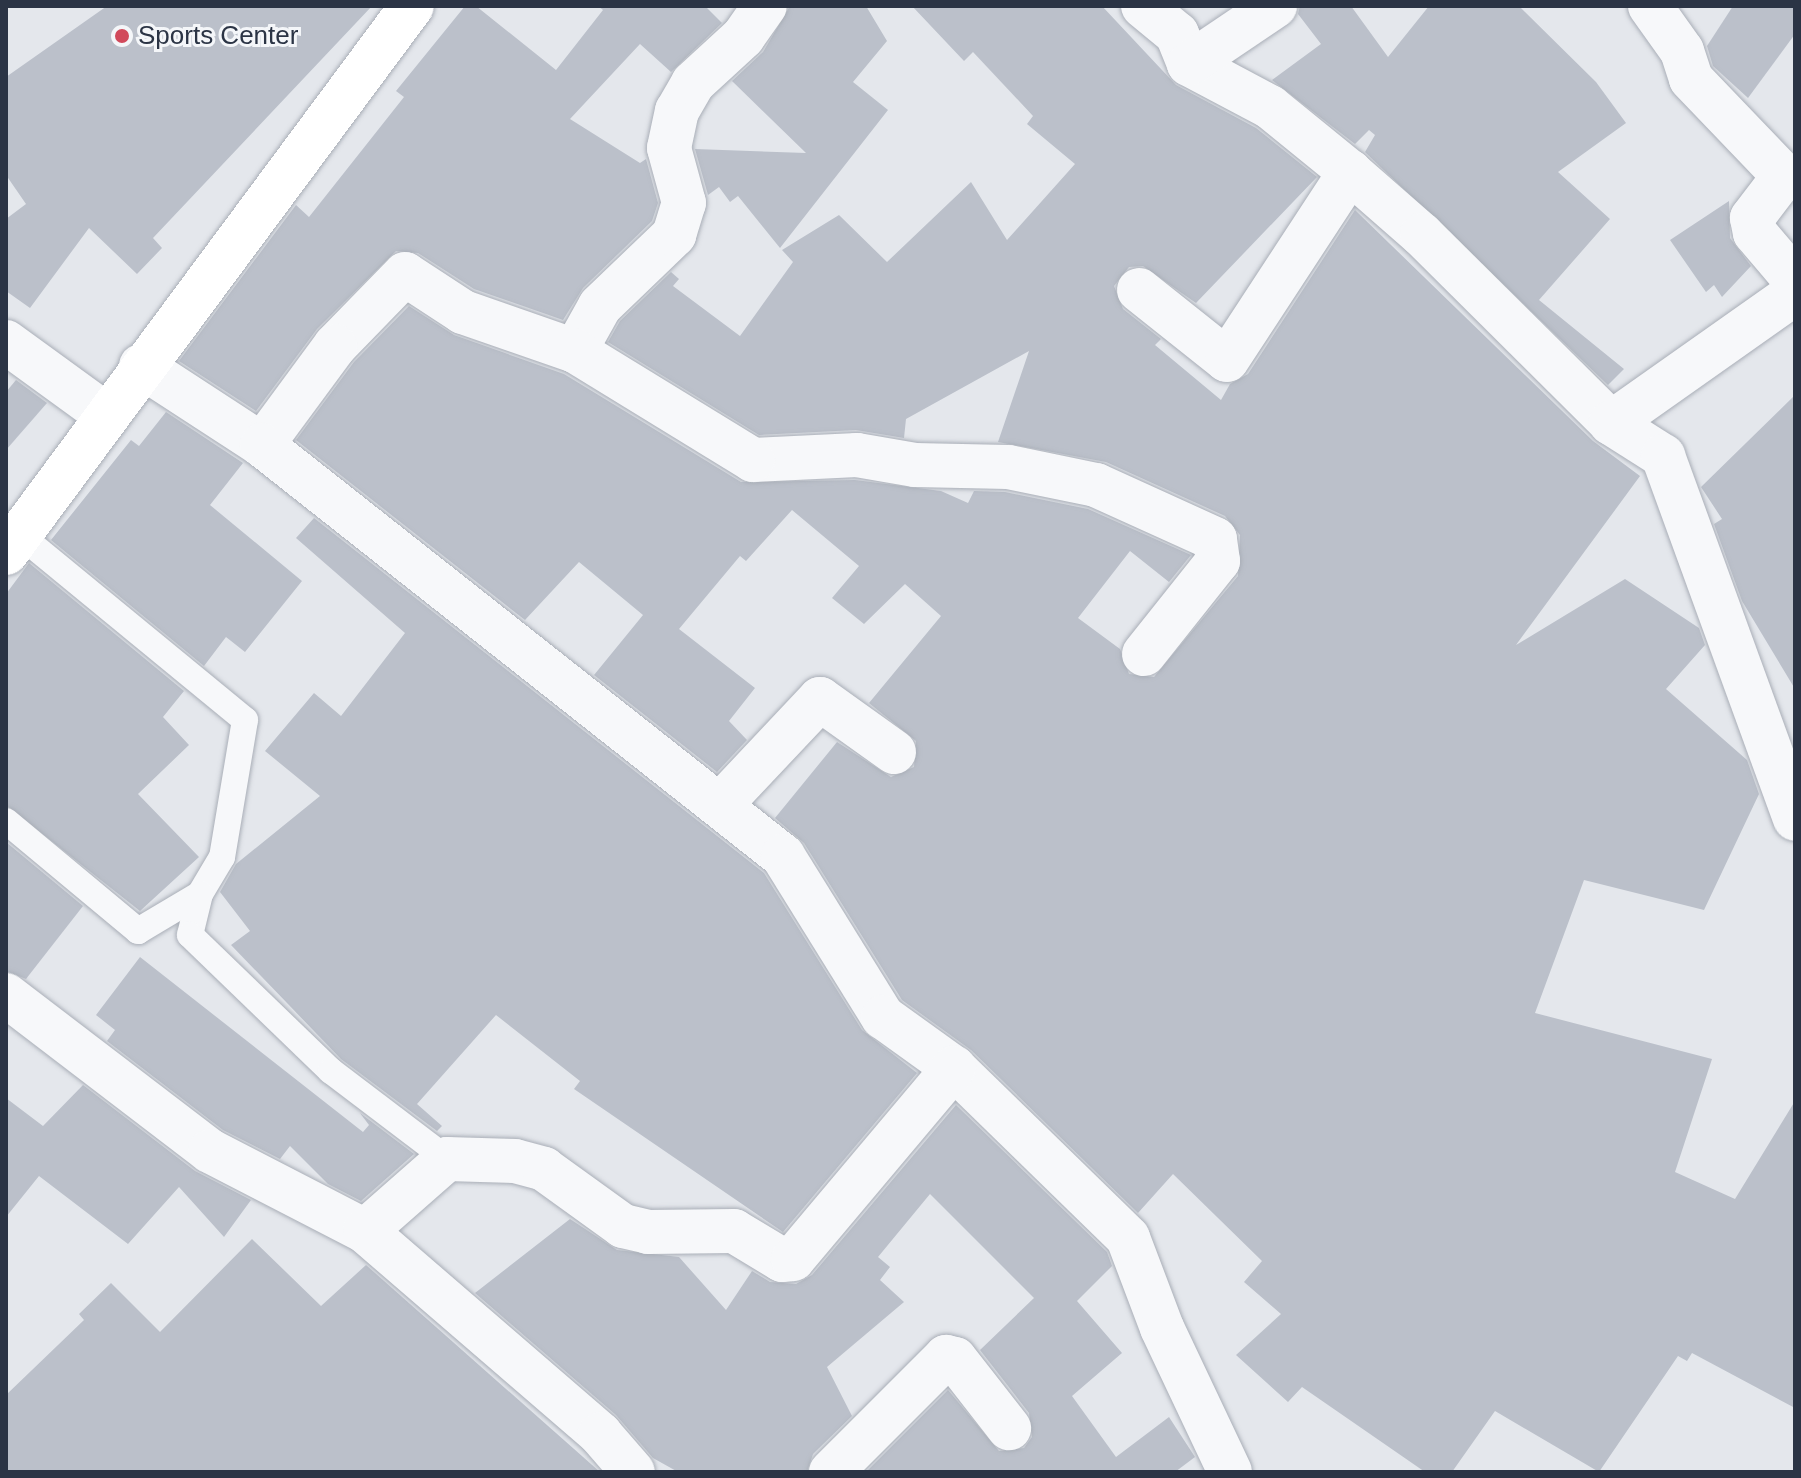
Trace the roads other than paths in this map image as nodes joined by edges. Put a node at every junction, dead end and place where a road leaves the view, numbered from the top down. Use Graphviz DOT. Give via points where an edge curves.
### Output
graph roads {
  1 [pos="412,6"];
  2 [pos="765,6"];
  3 [pos="1143,6"];
  4 [pos="1275,6"];
  5 [pos="1650,6"];
  6 [pos="1189,64"];
  7 [pos="1350,172"];
  8 [pos="1790,172"];
  9 [pos="1795,280"];
  10 [pos="1139,290"];
  11 [pos="1795,293"];
  12 [pos="6,342"];
  13 [pos="575,351"];
  14 [pos="141,366"];
  15 [pos="105,414"];
  16 [pos="1611,423"];
  17 [pos="262,445"];
  18 [pos="13,544"];
  19 [pos="1144,654"];
  20 [pos="894,752"];
  21 [pos="722,803"];
  22 [pos="1795,819"];
  23 [pos="6,821"];
  24 [pos="200,894"];
  25 [pos="6,995"];
  26 [pos="954,1068"];
  27 [pos="447,1159"];
  28 [pos="365,1231"];
  29 [pos="1009,1428"];
  30 [pos="633,1472"];
  31 [pos="831,1472"];
  32 [pos="1230,1472"];
  1 -- 14 [label="street"];
  2 -- 13 [label="street" via="743,37 693,83 677,111 669,148 684,203 674,235 600,306"];
  3 -- 6 [label="street" via="1177,34"];
  4 -- 6 [label="street"];
  5 -- 8 [label="street" via="1682,51 1691,79"];
  6 -- 7 [label="street" via="1270,107"];
  7 -- 10 [label="street" via="1227,360"];
  7 -- 16 [label="street"];
  8 -- 9 [label="street" via="1752,218 1755,233"];
  11 -- 16 [label="street"];
  12 -- 15 [label="street"];
  13 -- 17 [label="street" via="463,312 405,274 335,346"];
  13 -- 19 [label="street" via="753,460 857,455 915,465 1008,467 1096,485 1215,539 1218,561"];
  14 -- 15 [label="street"];
  14 -- 17 [label="street"];
  15 -- 18 [label="street"];
  16 -- 22 [label="street" via="1663,456 1676,483 1748,701"];
  17 -- 21 [label="street"];
  18 -- 24 [label="lane" via="245,720 222,857"];
  20 -- 21 [label="street" via="820,699"];
  21 -- 26 [label="street" via="801,877 849,969 883,1017"];
  23 -- 24 [label="lane" via="138,931"];
  24 -- 27 [label="lane" via="190,935 331,1071"];
  25 -- 28 [label="street" via="210,1151"];
  26 -- 27 [label="street" via="793,1259 782,1260 734,1231 648,1232 623,1226 530,1164"];
  26 -- 32 [label="street" via="1128,1238 1162,1328"];
  27 -- 28 [label="street"];
  28 -- 30 [label="street" via="600,1434"];
  29 -- 31 [label="street" via="955,1359 946,1357"];
}
